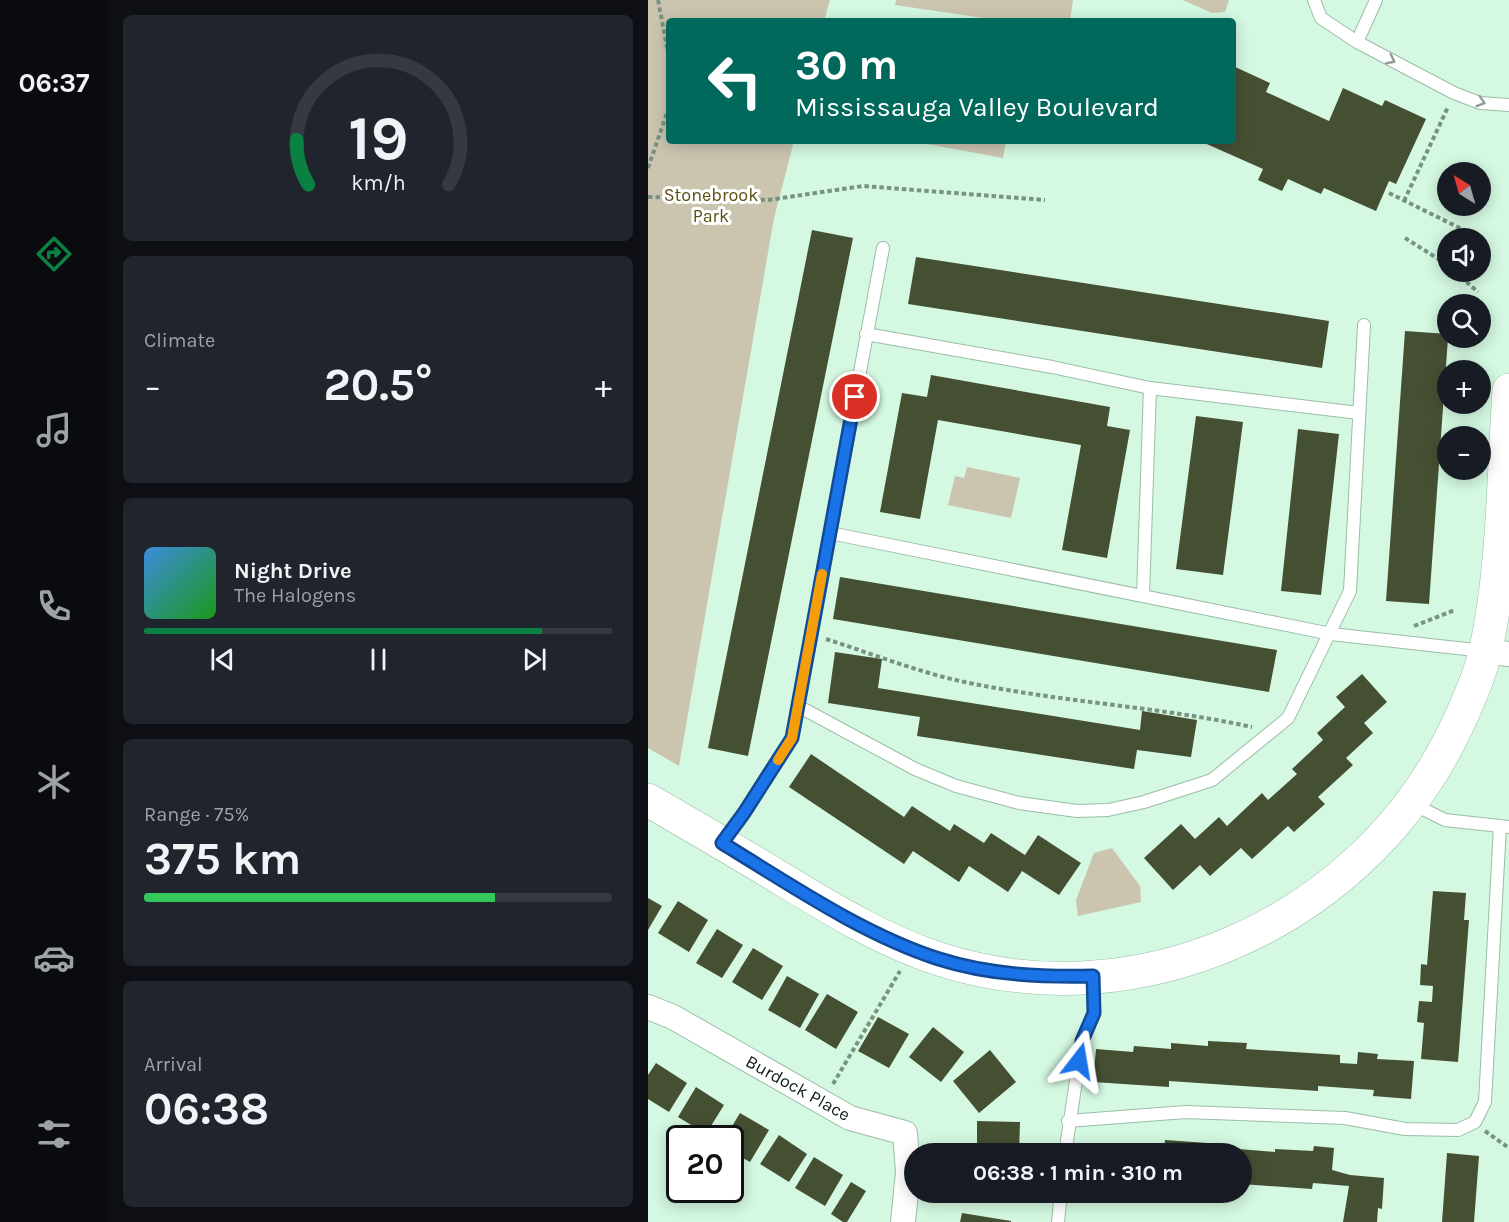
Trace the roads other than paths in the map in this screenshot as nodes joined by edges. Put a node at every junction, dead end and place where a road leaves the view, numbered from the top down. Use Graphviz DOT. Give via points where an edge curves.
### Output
graph roads {
  1 [pos="1314,0"];
  2 [pos="1376,0"];
  3 [pos="1357,42"];
  4 [pos="1509,105"];
  5 [pos="883,248"];
  6 [pos="1364,325"];
  7 [pos="866,334"];
  8 [pos="1150,388"];
  9 [pos="1509,390"];
  10 [pos="1359,412"];
  11 [pos="830,533"];
  12 [pos="1143,596"];
  13 [pos="1331,634"];
  14 [pos="1497,652"];
  15 [pos="798,706"];
  16 [pos="648,800"];
  17 [pos="1412,803"];
  18 [pos="1504,827"];
  19 [pos="722,843"];
  20 [pos="1093,976"];
  21 [pos="648,1007"];
  22 [pos="1068,1121"];
  23 [pos="1066,1143"];
  24 [pos="1060,1203"];
  25 [pos="903,1222"];
  26 [pos="1058,1222"];
  1 -- 3 [label="lane" via="1322,18"];
  2 -- 3 [label="lane"];
  3 -- 4 [label="lane, one-way" via="1454,93 1480,103"];
  5 -- 7 [label="lane"];
  6 -- 10 [label="lane"];
  7 -- 8 [label="lane"];
  7 -- 11 [label="lane"];
  8 -- 10 [label="lane"];
  8 -- 12 [label="lane"];
  9 -- 14 [label="street" via="1497,566"];
  10 -- 13 [label="lane" via="1350,591"];
  11 -- 12 [label="lane"];
  11 -- 15 [label="lane"];
  12 -- 13 [label="lane"];
  13 -- 14 [label="lane"];
  13 -- 15 [label="lane" via="1288,718 1212,780 1108,810 1077,811 1019,803 956,786 915,769"];
  14 -- 17 [label="street" via="1434,771"];
  15 -- 19 [label="lane" via="792,738"];
  16 -- 19 [label="street"];
  17 -- 18 [label="lane" via="1445,820"];
  17 -- 20 [label="street" via="1351,870 1273,924 1206,955 1150,970"];
  18 -- 22 [label="lane" via="1485,1102 1475,1122 1458,1130 1405,1129 1345,1118 1186,1112"];
  19 -- 20 [label="street" via="819,902 900,944 940,959 985,970 1044,977"];
  20 -- 22 [label="lane" via="1094,1013 1082,1041"];
  21 -- 25 [label="street, Burdock Place" via="673,1017 850,1118 905,1132 908,1172"];
  22 -- 23 [label="lane"];
  24 -- 26 [label="lane"];
}
